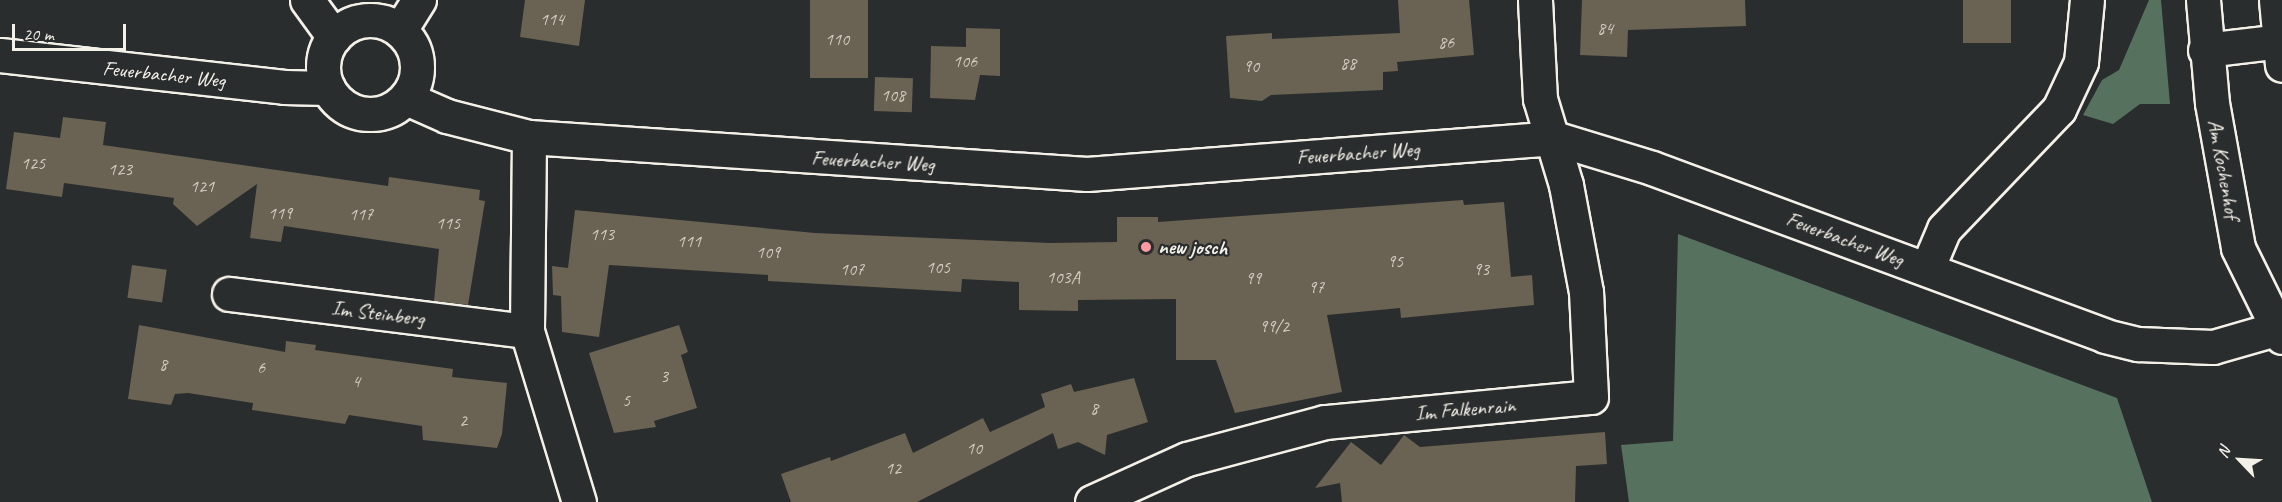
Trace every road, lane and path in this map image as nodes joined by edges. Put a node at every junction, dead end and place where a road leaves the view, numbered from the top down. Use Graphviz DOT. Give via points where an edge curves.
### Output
graph roads {
  1 [pos="308,0"];
  2 [pos="419,0"];
  3 [pos="1535,0"];
  4 [pos="2087,0"];
  5 [pos="2203,0"];
  6 [pos="2276,0"];
  7 [pos="400,30"];
  8 [pos="334,37"];
  9 [pos="2281,49"];
  10 [pos="2205,50"];
  11 [pos="0,55"];
  12 [pos="328,88"];
  13 [pos="406,98"];
  14 [pos="529,137"];
  15 [pos="1554,138"];
  16 [pos="1927,269"];
  17 [pos="229,294"];
  18 [pos="2281,329"];
  19 [pos="527,331"];
  20 [pos="579,502"];
  21 [pos="1092,502"];
  1 -- 8 [label="street"];
  2 -- 7 [label="street"];
  3 -- 15 [label="street" via="1540,99"];
  4 -- 16 [label="street" via="2080,62 2059,109 1944,229"];
  5 -- 10 [label="street, Am Kochenhof"];
  6 -- 9 [label="street"];
  7 -- 8 [label="street" via="383,22 365,20"];
  7 -- 13 [label="street" via="412,44 417,62 416,81"];
  8 -- 12 [label="street" via="323,70"];
  9 -- 10 [label="street"];
  10 -- 18 [label="street, Am Kochenhof" via="2238,248"];
  11 -- 12 [label="street, Feuerbacher Weg"];
  12 -- 13 [label="street" via="339,103 355,112 392,110"];
  13 -- 14 [label="street, Feuerbacher Weg" via="447,116"];
  14 -- 15 [label="street, Feuerbacher Weg" via="1087,174"];
  14 -- 19 [label="street"];
  15 -- 16 [label="street, Feuerbacher Weg" via="1652,168"];
  15 -- 21 [label="street, Im Falkenrain" via="1586,292 1591,396 1325,422 1187,459"];
  16 -- 18 [label="street, Feuerbacher Weg" via="2138,344 2213,347"];
  17 -- 19 [label="street, Im Steinberg"];
  19 -- 20 [label="street"];
}
